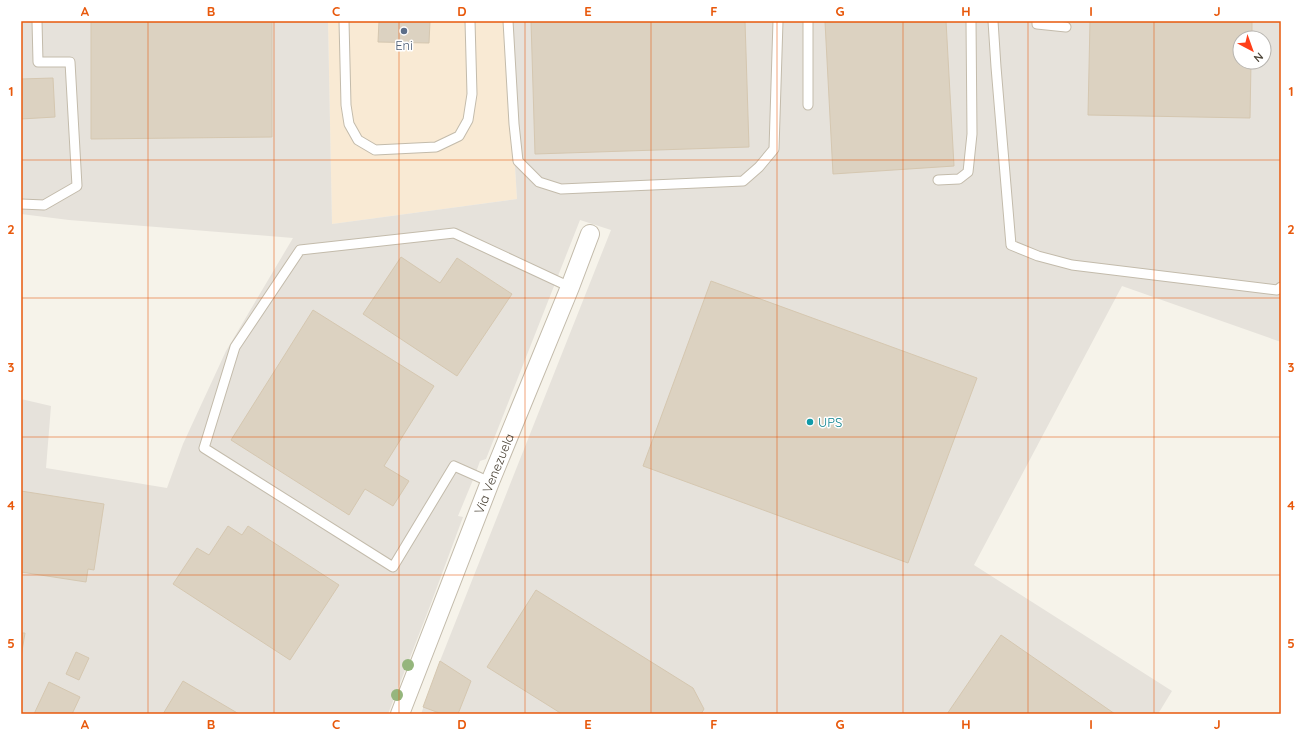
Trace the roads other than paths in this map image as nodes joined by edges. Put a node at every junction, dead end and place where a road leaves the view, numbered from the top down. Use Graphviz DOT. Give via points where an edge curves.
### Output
graph roads {
  1 [pos="37,21"];
  2 [pos="344,21"];
  3 [pos="470,21"];
  4 [pos="508,21"];
  5 [pos="778,21"];
  6 [pos="808,21"];
  7 [pos="971,21"];
  8 [pos="994,21"];
  9 [pos="1038,21"];
  10 [pos="1066,27"];
  11 [pos="808,105"];
  12 [pos="938,180"];
  13 [pos="21,204"];
  14 [pos="590,234"];
  15 [pos="570,287"];
  16 [pos="1280,290"];
  17 [pos="490,482"];
  18 [pos="400,714"];
  1 -- 13 [label="lane" via="38,62 70,62 77,186 44,205"];
  2 -- 3 [label="lane" via="348,124 358,140 375,150 436,147 459,136 468,120 472,94"];
  4 -- 5 [label="lane" via="518,161 539,182 561,189 743,181 774,149"];
  6 -- 11 [label="lane"];
  7 -- 12 [label="lane" via="972,134 968,172 959,179"];
  8 -- 16 [label="lane" via="996,75 1011,245 1038,256 1072,265"];
  9 -- 10 [label="lane" via="1037,24"];
  14 -- 15 [label="street, Via Venezuela"];
  15 -- 17 [label="street, Via Venezuela"];
  15 -- 17 [label="lane" via="454,233 300,250 235,347 204,448 393,567 454,466"];
  17 -- 18 [label="street, Via Venezuela"];
}
